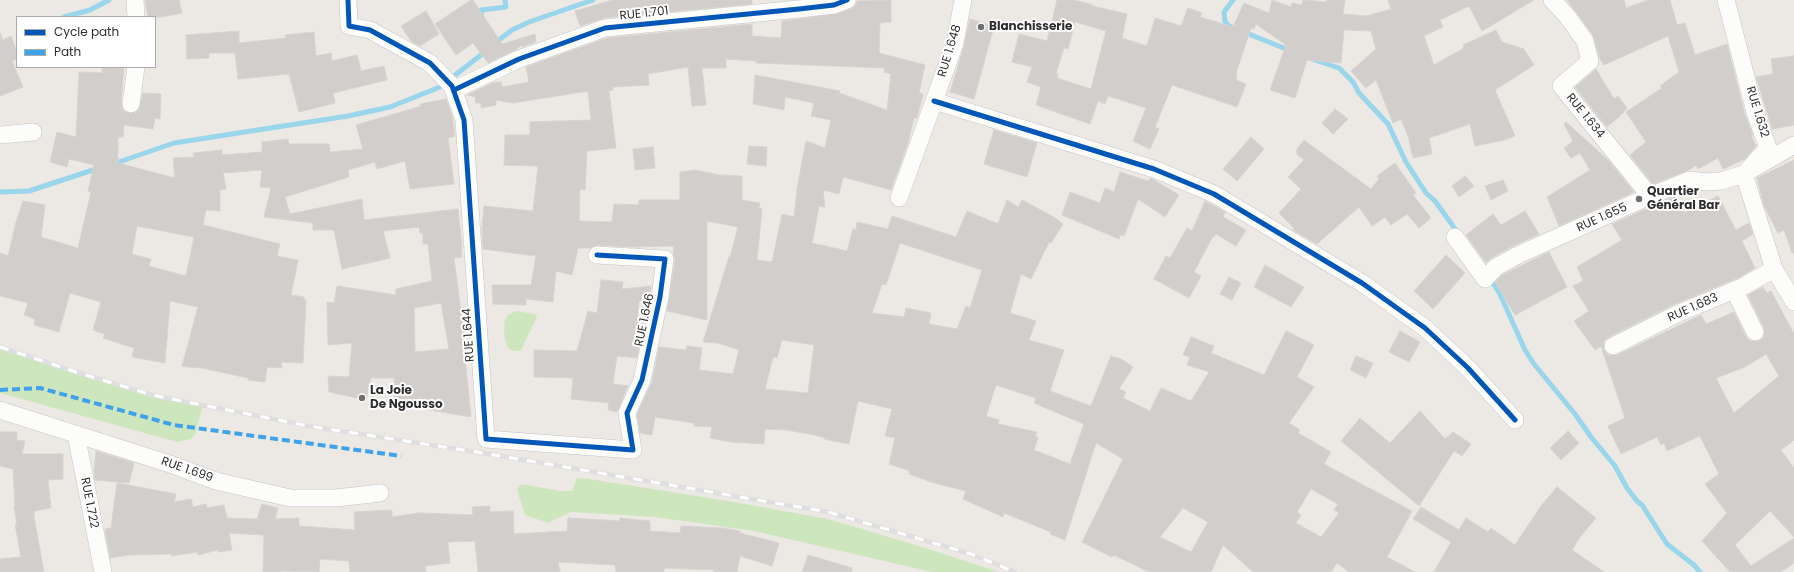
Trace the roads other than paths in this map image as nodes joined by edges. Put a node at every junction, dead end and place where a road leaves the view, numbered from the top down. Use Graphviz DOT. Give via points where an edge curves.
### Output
graph roads {
  1 [pos="135,0"];
  2 [pos="348,0"];
  3 [pos="847,0"];
  4 [pos="963,0"];
  5 [pos="1552,0"];
  6 [pos="1726,0"];
  7 [pos="136,16"];
  8 [pos="136,68"];
  9 [pos="450,84"];
  10 [pos="934,101"];
  11 [pos="131,104"];
  12 [pos="33,132"];
  13 [pos="0,135"];
  14 [pos="1794,145"];
  15 [pos="1744,174"];
  16 [pos="1650,196"];
  17 [pos="899,198"];
  18 [pos="1455,237"];
  19 [pos="597,255"];
  20 [pos="1774,269"];
  21 [pos="1734,290"];
  22 [pos="1794,302"];
  23 [pos="1755,332"];
  24 [pos="1613,346"];
  25 [pos="0,410"];
  26 [pos="1515,420"];
  27 [pos="76,434"];
  28 [pos="633,450"];
  29 [pos="380,492"];
  30 [pos="103,572"];
  1 -- 7 [label="street"];
  2 -- 9 [label="street" via="349,26 370,30 430,63"];
  3 -- 9 [label="street, RUE 1.701" via="834,5 799,10 605,28"];
  4 -- 10 [label="street, RUE 1.648" via="955,42"];
  5 -- 16 [label="street, RUE 1.634" via="1585,41 1590,61 1561,86"];
  6 -- 15 [label="street, RUE 1.632" via="1755,112 1768,148"];
  8 -- 11 [label="street"];
  9 -- 28 [label="street, RUE 1.644" via="464,120 486,439"];
  10 -- 17 [label="street, RUE 1.648"];
  10 -- 26 [label="street" via="1154,170 1214,194 1362,283 1425,328 1468,368"];
  12 -- 13 [label="street"];
  14 -- 15 [label="street, RUE 1.655"];
  15 -- 16 [label="street, RUE 1.655" via="1721,181 1689,180"];
  15 -- 20 [label="street"];
  16 -- 18 [label="street, RUE 1.655" via="1520,254 1496,267 1485,279"];
  19 -- 28 [label="street, RUE 1.646" via="665,259 660,297 642,380 627,413"];
  20 -- 21 [label="street, RUE 1.683"];
  20 -- 22 [label="street"];
  21 -- 23 [label="street"];
  21 -- 24 [label="street, RUE 1.683" via="1679,313"];
  25 -- 27 [label="street, RUE 1.699"];
  27 -- 29 [label="street, RUE 1.699" via="216,480 290,498 336,498"];
  27 -- 30 [label="street, RUE 1.722"];
}
